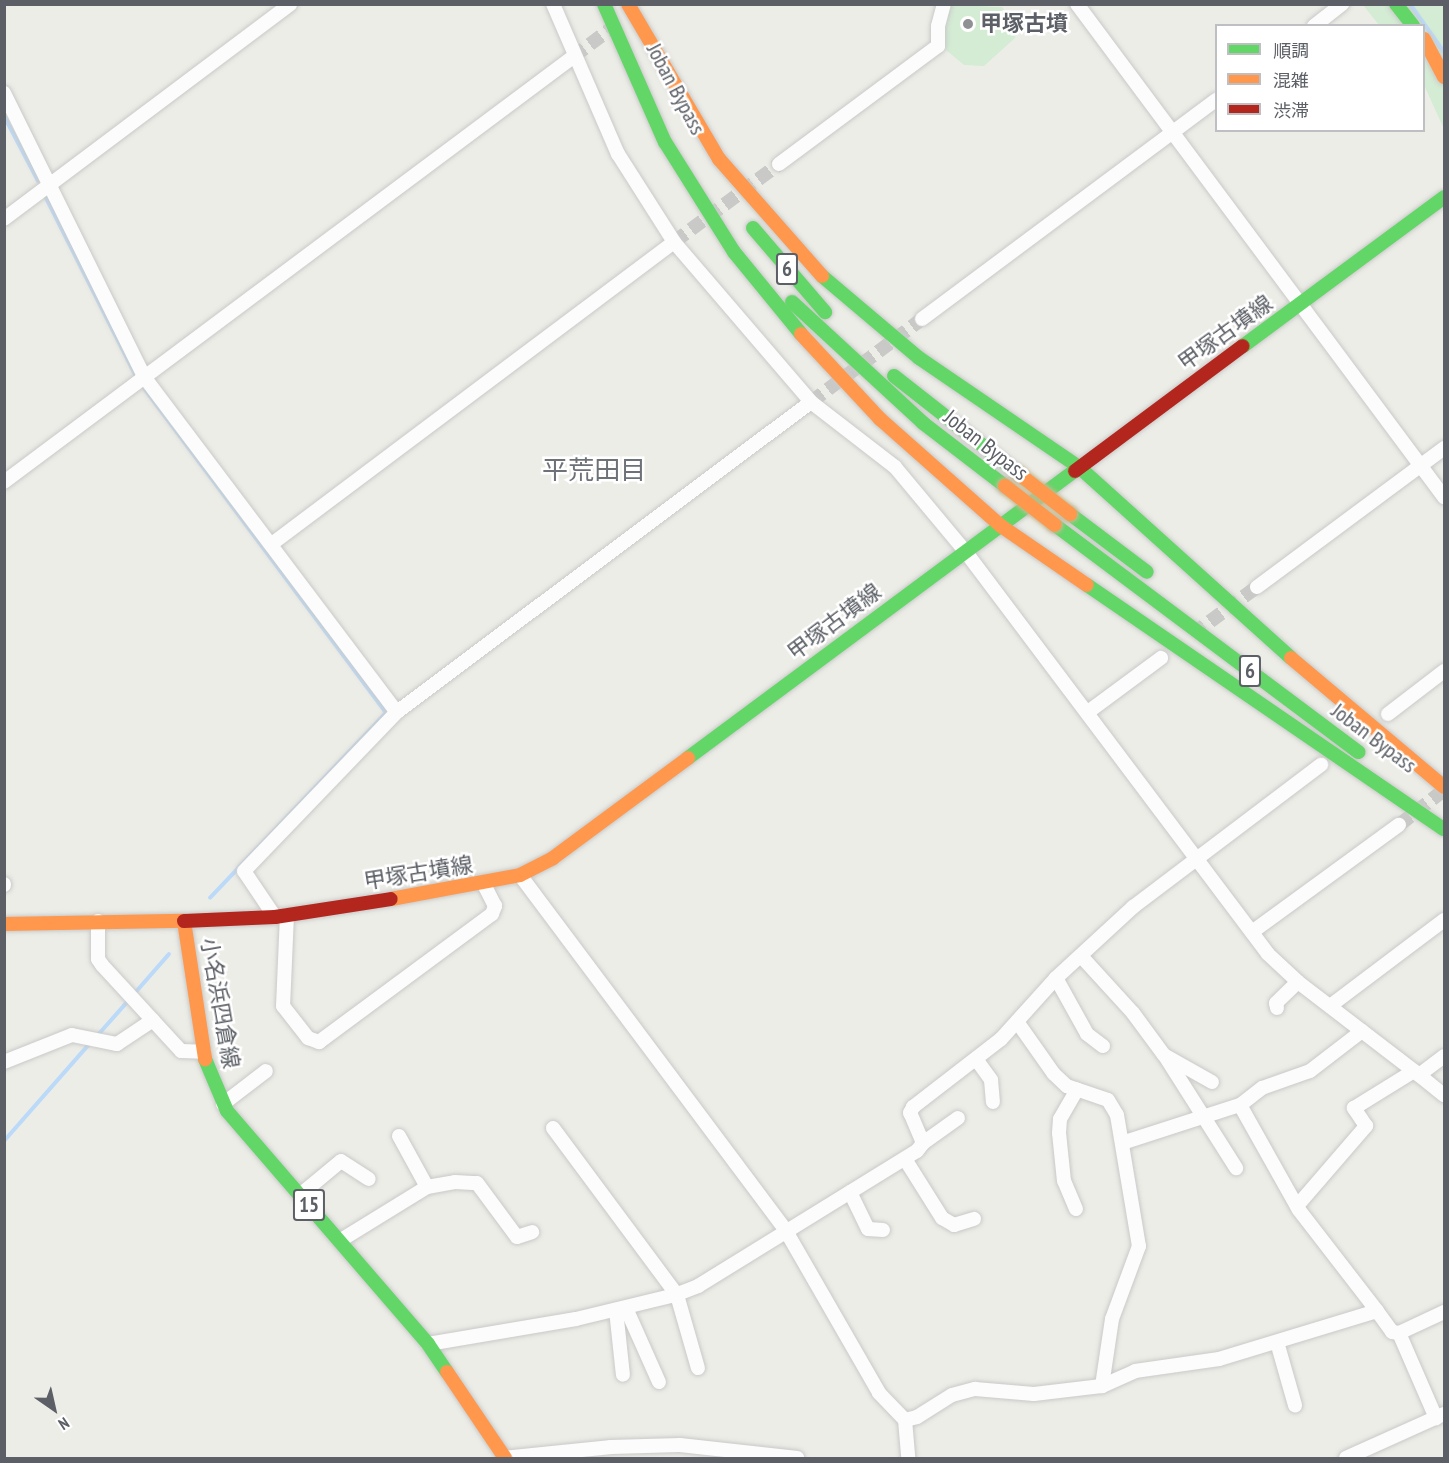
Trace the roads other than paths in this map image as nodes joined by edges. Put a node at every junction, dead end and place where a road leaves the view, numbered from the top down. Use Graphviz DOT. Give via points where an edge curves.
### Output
graph roads {
  1 [pos="290,4"];
  2 [pos="553,4"];
  3 [pos="604,4"];
  4 [pos="613,4"];
  5 [pos="627,4"];
  6 [pos="944,4"];
  7 [pos="1077,4"];
  8 [pos="1342,4"];
  9 [pos="1396,4"];
  10 [pos="1317,24"];
  11 [pos="1411,24"];
  12 [pos="1425,41"];
  13 [pos="573,57"];
  14 [pos="1444,76"];
  15 [pos="4,93"];
  16 [pos="1215,101"];
  17 [pos="1174,132"];
  18 [pos="779,164"];
  19 [pos="51,184"];
  20 [pos="728,193"];
  21 [pos="1444,197"];
  22 [pos="741,212"];
  23 [pos="4,219"];
  24 [pos="674,243"];
  25 [pos="1299,304"];
  26 [pos="922,319"];
  27 [pos="141,380"];
  28 [pos="811,402"];
  29 [pos="1444,448"];
  30 [pos="1421,465"];
  31 [pos="1079,467"];
  32 [pos="4,482"];
  33 [pos="1444,496"];
  34 [pos="1001,526"];
  35 [pos="273,543"];
  36 [pos="965,551"];
  37 [pos="1162,583"];
  38 [pos="1257,587"];
  39 [pos="1161,658"];
  40 [pos="1444,671"];
  41 [pos="397,712"];
  42 [pos="1088,712"];
  43 [pos="1389,714"];
  44 [pos="1341,720"];
  45 [pos="1321,765"];
  46 [pos="1444,787"];
  47 [pos="1444,800"];
  48 [pos="1444,818"];
  49 [pos="1399,825"];
  50 [pos="1444,829"];
  51 [pos="1196,858"];
  52 [pos="520,875"];
  53 [pos="484,884"];
  54 [pos="281,916"];
  55 [pos="1444,920"];
  56 [pos="98,921"];
  57 [pos="184,921"];
  58 [pos="4,924"];
  59 [pos="1252,932"];
  60 [pos="1081,956"];
  61 [pos="1056,978"];
  62 [pos="1298,982"];
  63 [pos="1330,1006"];
  64 [pos="1276,1008"];
  65 [pos="153,1020"];
  66 [pos="1018,1023"];
  67 [pos="1362,1031"];
  68 [pos="1103,1046"];
  69 [pos="204,1052"];
  70 [pos="1164,1054"];
  71 [pos="1444,1056"];
  72 [pos="976,1059"];
  73 [pos="4,1062"];
  74 [pos="266,1071"];
  75 [pos="1417,1073"];
  76 [pos="1212,1082"];
  77 [pos="1077,1089"];
  78 [pos="1444,1095"];
  79 [pos="993,1102"];
  80 [pos="223,1104"];
  81 [pos="1240,1105"];
  82 [pos="1203,1116"];
  83 [pos="958,1119"];
  84 [pos="553,1128"];
  85 [pos="399,1136"];
  86 [pos="923,1143"];
  87 [pos="1122,1143"];
  88 [pos="905,1159"];
  89 [pos="1236,1168"];
  90 [pos="369,1179"];
  91 [pos="427,1187"];
  92 [pos="850,1192"];
  93 [pos="300,1195"];
  94 [pos="1297,1206"];
  95 [pos="1076,1209"];
  96 [pos="974,1219"];
  97 [pos="883,1230"];
  98 [pos="786,1231"];
  99 [pos="532,1232"];
  100 [pos="341,1240"];
  101 [pos="677,1295"];
  102 [pos="621,1309"];
  103 [pos="1377,1311"];
  104 [pos="1444,1312"];
  105 [pos="1399,1333"];
  106 [pos="1277,1342"];
  107 [pos="428,1344"];
  108 [pos="698,1368"];
  109 [pos="623,1375"];
  110 [pos="659,1382"];
  111 [pos="1102,1386"];
  112 [pos="1295,1405"];
  113 [pos="1440,1416"];
  114 [pos="905,1420"];
  115 [pos="504,1458"];
  116 [pos="796,1458"];
  117 [pos="908,1458"];
  118 [pos="1346,1458"];
  1 -- 19 [label="street"];
  2 -- 13 [label="street"];
  3 -- 34 [label="main road" via="665,142 734,252 855,394 931,467"];
  4 -- 48 [label="main road, Joban Bypass / 6, bridge" via="653,97 688,157 791,301 922,423"];
  5 -- 20 [label="main road, Joban Bypass" via="700,155"];
  5 -- 31 [label="main road" via="719,159 803,259 919,358"];
  6 -- 18 [label="street" via="938,46"];
  7 -- 17 [label="street"];
  8 -- 10 [label="street"];
  9 -- 11 [label="main road"];
  12 -- 14 [label="main road"];
  13 -- 24 [label="street" via="618,153"];
  13 -- 27 [label="street"];
  15 -- 19 [label="street"];
  16 -- 17 [label="street"];
  17 -- 25 [label="street"];
  17 -- 26 [label="street"];
  19 -- 23 [label="street"];
  19 -- 27 [label="street"];
  21 -- 25 [label="main road, 甲塚古墳線"];
  22 -- 37 [label="main road, Joban Bypass / 6, bridge" via="805,291 857,344"];
  24 -- 28 [label="street"];
  24 -- 35 [label="street"];
  25 -- 30 [label="street"];
  25 -- 31 [label="main road, 甲塚古墳線"];
  27 -- 32 [label="street"];
  27 -- 35 [label="street"];
  28 -- 36 [label="street" via="895,467"];
  28 -- 41 [label="street"];
  29 -- 30 [label="street"];
  30 -- 33 [label="street"];
  30 -- 38 [label="street"];
  31 -- 34 [label="main road, 甲塚古墳線"];
  31 -- 46 [label="main road" via="1284,652"];
  34 -- 36 [label="main road, 甲塚古墳線"];
  34 -- 50 [label="main road"];
  35 -- 41 [label="street"];
  36 -- 42 [label="street"];
  36 -- 52 [label="main road, 甲塚古墳線" via="598,826 553,858"];
  39 -- 42 [label="street"];
  40 -- 43 [label="street"];
  41 -- 54 [label="street" via="244,871"];
  42 -- 51 [label="street"];
  44 -- 47 [label="main road, Joban Bypass"];
  45 -- 51 [label="street"];
  49 -- 59 [label="street"];
  51 -- 59 [label="street"];
  51 -- 60 [label="street" via="1133,907"];
  52 -- 53 [label="main road, 甲塚古墳線"];
  52 -- 98 [label="street"];
  53 -- 54 [label="main road, 甲塚古墳線"];
  53 -- 54 [label="street" via="495,906 492,914 319,1042 308,1038 283,1006"];
  54 -- 57 [label="main road, 甲塚古墳線"];
  55 -- 63 [label="street"];
  56 -- 57 [label="main road, 小名浜四倉線"];
  56 -- 58 [label="main road, 小名浜四倉線"];
  56 -- 65 [label="street" via="98,959"];
  57 -- 69 [label="main road, 小名浜四倉線 / 15" via="189,977"];
  59 -- 62 [label="street" via="1273,960"];
  60 -- 61 [label="street"];
  60 -- 70 [label="street"];
  61 -- 66 [label="street"];
  61 -- 68 [label="street" via="1087,1034"];
  62 -- 63 [label="street"];
  62 -- 64 [label="street" via="1276,1003"];
  63 -- 67 [label="street"];
  65 -- 69 [label="street" via="181,1051"];
  65 -- 73 [label="street" via="117,1044 62,1037"];
  66 -- 72 [label="street"];
  66 -- 77 [label="street" via="1054,1074"];
  67 -- 75 [label="street"];
  67 -- 81 [label="street" via="1310,1071 1262,1088"];
  69 -- 80 [label="main road, 小名浜四倉線 / 15"];
  70 -- 76 [label="street"];
  70 -- 82 [label="street"];
  71 -- 75 [label="street"];
  72 -- 79 [label="street" via="991,1080"];
  72 -- 86 [label="street" via="913,1107 910,1113"];
  74 -- 80 [label="street"];
  75 -- 78 [label="street"];
  75 -- 94 [label="street" via="1354,1108 1366,1126"];
  77 -- 87 [label="street" via="1108,1100 1114,1107"];
  77 -- 95 [label="street" via="1060,1119 1059,1133 1064,1180"];
  80 -- 93 [label="main road, 小名浜四倉線 / 15" via="245,1136"];
  81 -- 82 [label="street"];
  81 -- 94 [label="street"];
  82 -- 87 [label="street"];
  82 -- 89 [label="street"];
  83 -- 86 [label="street"];
  84 -- 101 [label="street"];
  85 -- 91 [label="street"];
  86 -- 88 [label="street"];
  87 -- 111 [label="street" via="1139,1246 1112,1319"];
  88 -- 92 [label="street"];
  88 -- 96 [label="street" via="942,1218 954,1225"];
  90 -- 93 [label="street" via="341,1161"];
  91 -- 99 [label="street" via="442,1183 477,1184 517,1237"];
  91 -- 100 [label="street"];
  92 -- 97 [label="street" via="868,1229"];
  92 -- 98 [label="street"];
  93 -- 100 [label="main road, 小名浜四倉線 / 15"];
  94 -- 103 [label="street"];
  98 -- 101 [label="street"];
  98 -- 114 [label="street" via="879,1393"];
  100 -- 107 [label="main road, 小名浜四倉線 / 15"];
  101 -- 102 [label="street"];
  101 -- 108 [label="street"];
  102 -- 107 [label="street"];
  102 -- 109 [label="street"];
  102 -- 110 [label="street"];
  103 -- 105 [label="street" via="1392,1332"];
  103 -- 106 [label="street"];
  104 -- 105 [label="street"];
  105 -- 113 [label="street"];
  106 -- 111 [label="street" via="1219,1359 1135,1371"];
  106 -- 112 [label="street"];
  107 -- 115 [label="main road, 小名浜四倉線 / 15"];
  111 -- 114 [label="street" via="1034,1394 975,1389 952,1395"];
  113 -- 118 [label="street"];
  114 -- 117 [label="street"];
  115 -- 116 [label="street" via="611,1447 680,1445"];
}
